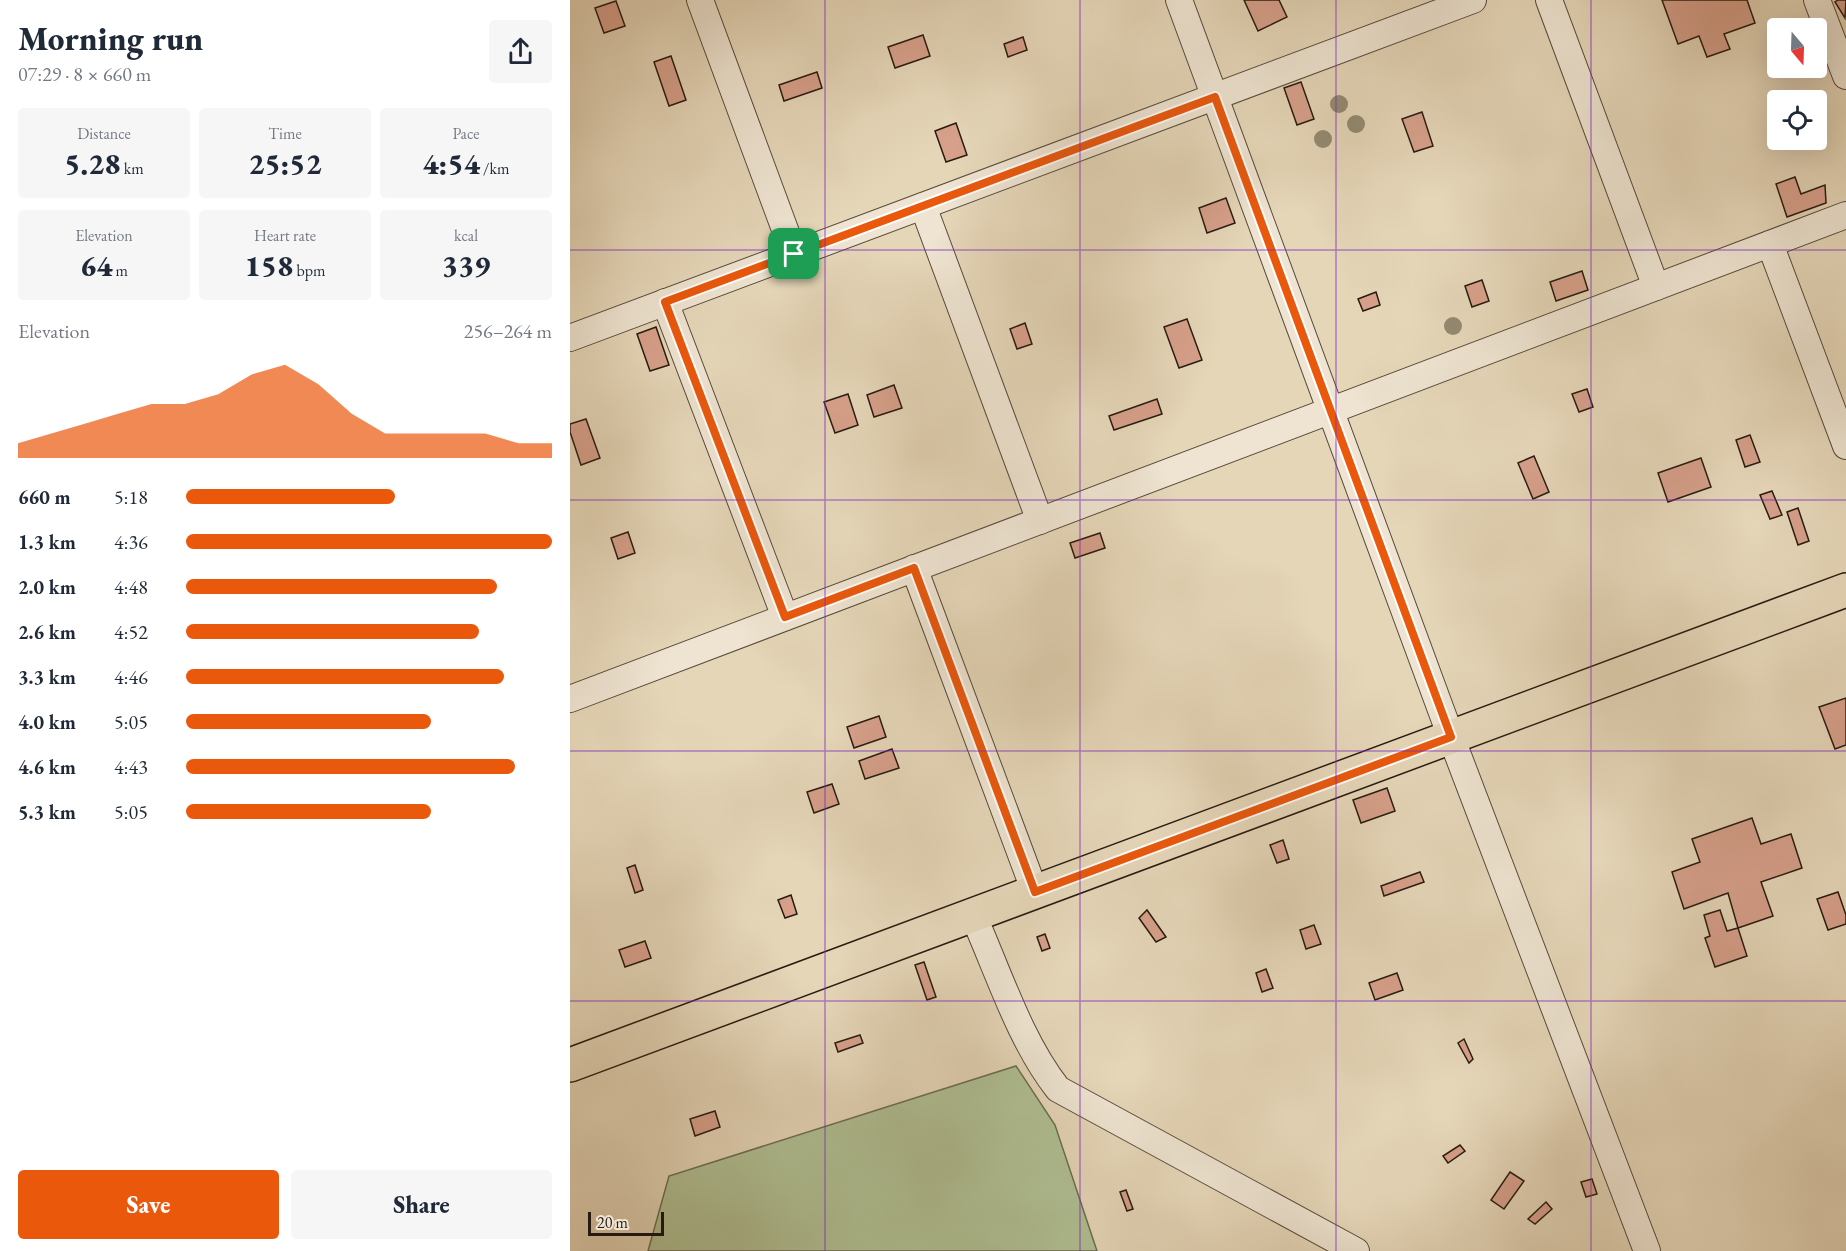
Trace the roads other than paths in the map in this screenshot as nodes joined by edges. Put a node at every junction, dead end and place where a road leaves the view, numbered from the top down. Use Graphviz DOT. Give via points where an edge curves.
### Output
graph roads {
  1 [pos="700,0"];
  2 [pos="1179,0"];
  3 [pos="1473,0"];
  4 [pos="1549,0"];
  5 [pos="1817,0"];
  6 [pos="1846,75"];
  7 [pos="1215,97"];
  8 [pos="923,206"];
  9 [pos="1846,215"];
  10 [pos="1770,244"];
  11 [pos="794,254"];
  12 [pos="1656,287"];
  13 [pos="665,302"];
  14 [pos="570,338"];
  15 [pos="1330,410"];
  16 [pos="1846,446"];
  17 [pos="1040,521"];
  18 [pos="914,568"];
  19 [pos="1846,590"];
  20 [pos="785,617"];
  21 [pos="570,699"];
  22 [pos="1451,737"];
  23 [pos="1035,892"];
  24 [pos="974,915"];
  25 [pos="570,1065"];
  26 [pos="1356,1251"];
  27 [pos="1647,1251"];
  1 -- 11 [label="street"];
  2 -- 7 [label="street"];
  3 -- 7 [label="street"];
  4 -- 12 [label="street"];
  5 -- 6 [label="street"];
  7 -- 8 [label="street"];
  7 -- 15 [label="street"];
  8 -- 11 [label="street"];
  8 -- 17 [label="street"];
  9 -- 10 [label="street"];
  10 -- 12 [label="street"];
  10 -- 16 [label="street"];
  11 -- 13 [label="street"];
  12 -- 15 [label="street"];
  13 -- 14 [label="street"];
  13 -- 20 [label="street"];
  15 -- 17 [label="street"];
  15 -- 22 [label="street"];
  17 -- 18 [label="street"];
  18 -- 20 [label="street"];
  18 -- 23 [label="street"];
  19 -- 22 [label="main road"];
  20 -- 21 [label="street"];
  22 -- 23 [label="main road"];
  22 -- 27 [label="street"];
  23 -- 24 [label="main road"];
  24 -- 25 [label="main road"];
  24 -- 26 [label="street" via="1025,1036 1042,1069 1058,1089"];
}
